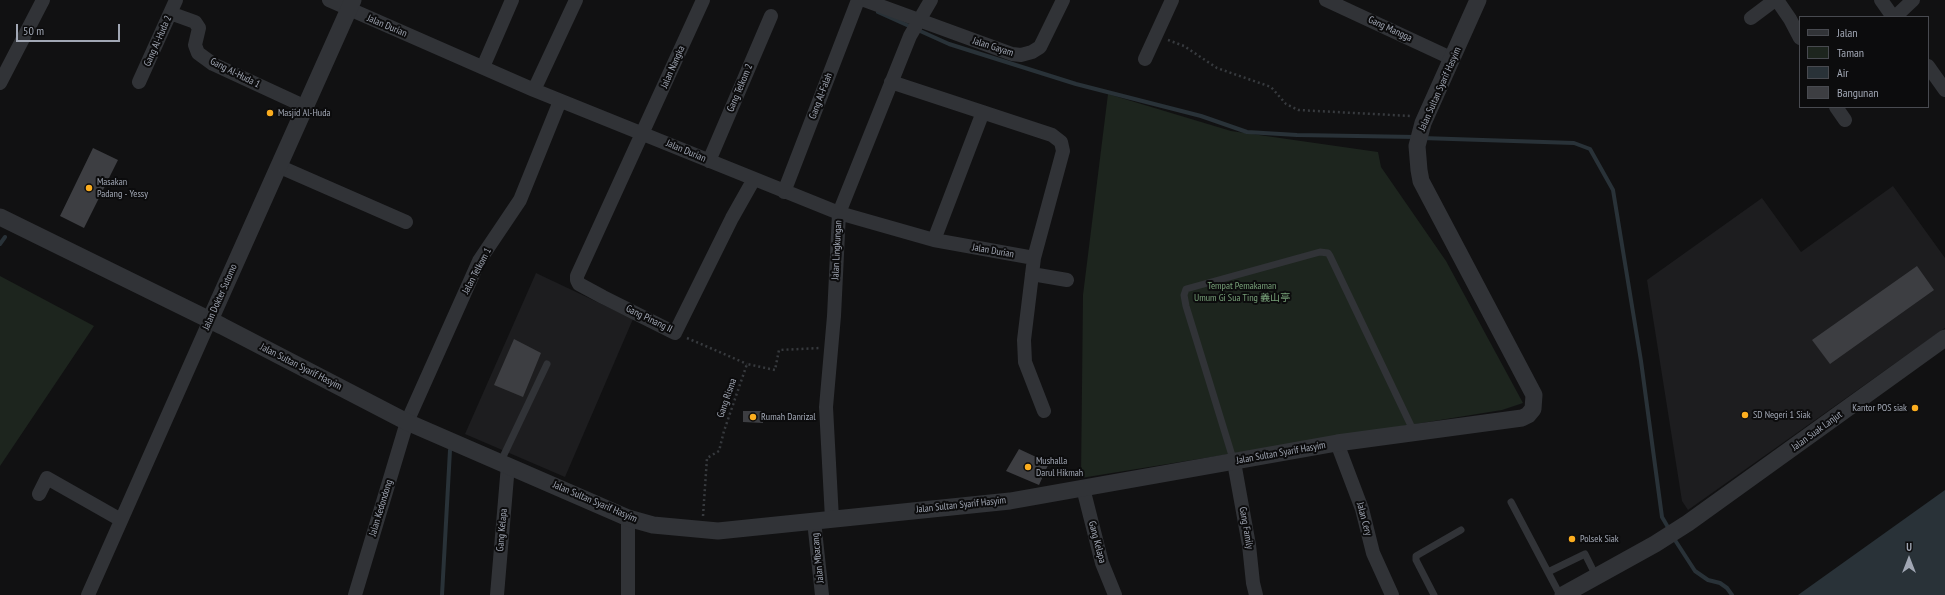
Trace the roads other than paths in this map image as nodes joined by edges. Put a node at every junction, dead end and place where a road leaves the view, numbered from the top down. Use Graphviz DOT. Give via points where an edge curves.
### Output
graph roads {
  1 [pos="43,0"];
  2 [pos="176,0"];
  3 [pos="329,0"];
  4 [pos="512,0"];
  5 [pos="576,0"];
  6 [pos="703,0"];
  7 [pos="858,0"];
  8 [pos="864,0"];
  9 [pos="931,0"];
  10 [pos="1063,0"];
  11 [pos="1172,0"];
  12 [pos="1326,0"];
  13 [pos="1478,0"];
  14 [pos="1776,0"];
  15 [pos="1881,0"];
  16 [pos="1913,0"];
  17 [pos="351,5"];
  18 [pos="170,13"];
  19 [pos="771,16"];
  20 [pos="1893,16"];
  21 [pos="1895,16"];
  22 [pos="1751,18"];
  23 [pos="920,21"];
  24 [pos="1799,36"];
  25 [pos="1453,58"];
  26 [pos="1145,59"];
  27 [pos="483,67"];
  28 [pos="1929,67"];
  29 [pos="139,82"];
  30 [pos="891,82"];
  31 [pos="0,83"];
  32 [pos="534,90"];
  33 [pos="1945,90"];
  34 [pos="560,101"];
  35 [pos="306,107"];
  36 [pos="1837,108"];
  37 [pos="983,112"];
  38 [pos="1845,120"];
  39 [pos="644,133"];
  40 [pos="709,161"];
  41 [pos="278,166"];
  42 [pos="625,171"];
  43 [pos="754,179"];
  44 [pos="784,192"];
  45 [pos="840,213"];
  46 [pos="0,217"];
  47 [pos="406,222"];
  48 [pos="934,240"];
  49 [pos="1034,258"];
  50 [pos="1032,274"];
  51 [pos="1067,280"];
  52 [pos="210,320"];
  53 [pos="1945,338"];
  54 [pos="547,364"];
  55 [pos="1044,411"];
  56 [pos="407,422"];
  57 [pos="1414,432"];
  58 [pos="1337,443"];
  59 [pos="1234,462"];
  60 [pos="504,463"];
  61 [pos="1083,488"];
  62 [pos="39,494"];
  63 [pos="1511,502"];
  64 [pos="628,518"];
  65 [pos="832,519"];
  66 [pos="121,520"];
  67 [pos="814,520"];
  68 [pos="1461,530"];
  69 [pos="1548,572"];
  70 [pos="1596,577"];
  71 [pos="88,595"];
  72 [pos="355,595"];
  73 [pos="497,595"];
  74 [pos="628,595"];
  75 [pos="822,595"];
  76 [pos="1115,595"];
  77 [pos="1256,595"];
  78 [pos="1392,595"];
  79 [pos="1434,595"];
  80 [pos="1561,595"];
  1 -- 31 [label="street"];
  2 -- 18 [label="street, Gang Al-Huda 2"];
  3 -- 17 [label="street"];
  4 -- 27 [label="street"];
  5 -- 32 [label="street"];
  6 -- 39 [label="street, Jalan Nangka"];
  7 -- 44 [label="street, Gang Al-Falah"];
  8 -- 23 [label="street, Jalan Gayam"];
  9 -- 23 [label="street, Jalan Lingkungan"];
  10 -- 23 [label="street, Jalan Gayam" via="1040,47 1021,55"];
  11 -- 26 [label="street"];
  12 -- 25 [label="street, Gang Mangga"];
  13 -- 25 [label="street, Jalan Sultan Syarif Hasyim"];
  14 -- 22 [label="street"];
  14 -- 24 [label="street"];
  15 -- 20 [label="street"];
  16 -- 21 [label="street"];
  17 -- 27 [label="street, Jalan Durian"];
  17 -- 35 [label="street, Jalan Dokter Sutomo"];
  18 -- 29 [label="street, Gang Al-Huda 2"];
  18 -- 35 [label="street, Gang Al-Huda 1" via="195,22 199,28 195,45 198,53 214,64"];
  19 -- 40 [label="street, Gang Telkom 2"];
  23 -- 30 [label="street, Jalan Lingkungan" via="910,36"];
  25 -- 57 [label="street, Jalan Sultan Syarif Hasyim" via="1424,121 1417,146 1421,181 1534,395 1534,402 1533,409 1522,418"];
  27 -- 32 [label="street, Jalan Durian"];
  28 -- 33 [label="street"];
  30 -- 37 [label="street"];
  30 -- 45 [label="street, Jalan Lingkungan"];
  32 -- 34 [label="street, Jalan Durian"];
  34 -- 39 [label="street, Jalan Durian"];
  34 -- 56 [label="street, Jalan Telkom 1" via="520,200 479,262"];
  35 -- 41 [label="street, Jalan Dokter Sutomo"];
  36 -- 38 [label="street"];
  37 -- 48 [label="street"];
  37 -- 49 [label="street" via="1052,135 1058,138 1063,146"];
  39 -- 40 [label="street, Jalan Durian"];
  39 -- 42 [label="street, Jalan Nangka"];
  40 -- 43 [label="street, Jalan Durian"];
  41 -- 47 [label="street"];
  41 -- 52 [label="street, Jalan Dokter Sutomo"];
  42 -- 43 [label="street, Gang Pinang II" via="577,280 579,284 603,297 675,333"];
  43 -- 44 [label="street, Jalan Durian"];
  44 -- 45 [label="street, Jalan Durian"];
  45 -- 48 [label="street, Jalan Durian"];
  45 -- 65 [label="street, Jalan Lingkungan" via="826,407"];
  46 -- 52 [label="street, Jalan Sultan Syarif Hasyim"];
  48 -- 49 [label="street, Jalan Durian"];
  49 -- 50 [label="street"];
  50 -- 51 [label="street"];
  50 -- 55 [label="street" via="1024,340 1025,362"];
  52 -- 56 [label="street, Jalan Sultan Syarif Hasyim"];
  52 -- 66 [label="street, Jalan Dokter Sutomo"];
  53 -- 70 [label="street, Jalan Suak Lanjut" via="1688,523"];
  54 -- 60 [label="lane"];
  56 -- 60 [label="street, Jalan Sultan Syarif Hasyim"];
  56 -- 72 [label="street, Jalan Kedondong"];
  57 -- 58 [label="street, Jalan Sultan Syarif Hasyim"];
  57 -- 59 [label="lane" via="1330,256 1328,253 1320,252 1186,289 1186,306"];
  58 -- 59 [label="street, Jalan Sultan Syarif Hasyim"];
  58 -- 78 [label="street, Jalan Cery" via="1362,509 1373,553"];
  59 -- 61 [label="street, Jalan Sultan Syarif Hasyim"];
  59 -- 77 [label="street, Gang Family"];
  60 -- 64 [label="street, Jalan Sultan Syarif Hasyim"];
  60 -- 73 [label="street, Gang Kelapa"];
  61 -- 65 [label="street, Jalan Sultan Syarif Hasyim" via="1010,500"];
  61 -- 76 [label="street, Gang Kelapa" via="1102,563"];
  62 -- 66 [label="street" via="47,478"];
  63 -- 69 [label="lane"];
  64 -- 67 [label="street, Jalan Sultan Syarif Hasyim" via="653,525 718,531"];
  64 -- 74 [label="street"];
  65 -- 67 [label="street, Jalan Sultan Syarif Hasyim"];
  66 -- 71 [label="street, Jalan Dokter Sutomo"];
  67 -- 75 [label="street, Jalan Mbacang"];
  68 -- 79 [label="lane" via="1416,556"];
  69 -- 70 [label="lane" via="1585,554"];
  69 -- 80 [label="lane"];
  70 -- 80 [label="street, Jalan Suak Lanjut"];
}
